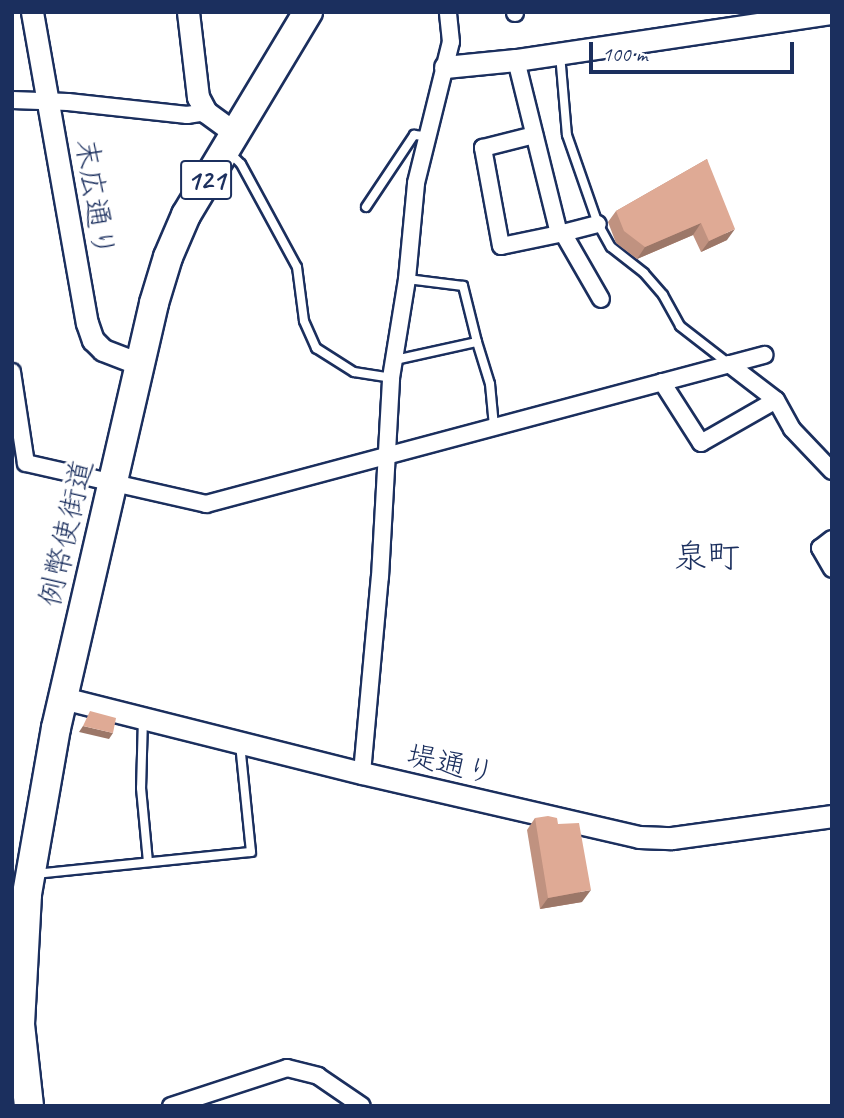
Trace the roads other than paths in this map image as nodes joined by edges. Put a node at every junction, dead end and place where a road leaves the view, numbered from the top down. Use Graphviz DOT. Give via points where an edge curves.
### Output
graph roads {
  1 [pos="32,12"];
  2 [pos="188,12"];
  3 [pos="308,12"];
  4 [pos="448,12"];
  5 [pos="832,13"];
  6 [pos="762,18"];
  7 [pos="560,54"];
  8 [pos="516,60"];
  9 [pos="446,67"];
  10 [pos="12,100"];
  11 [pos="49,103"];
  12 [pos="206,112"];
  13 [pos="534,135"];
  14 [pos="425,136"];
  15 [pos="230,140"];
  16 [pos="366,208"];
  17 [pos="598,224"];
  18 [pos="561,233"];
  19 [pos="407,279"];
  20 [pos="601,299"];
  21 [pos="477,342"];
  22 [pos="764,355"];
  23 [pos="395,360"];
  24 [pos="140,364"];
  25 [pos="729,364"];
  26 [pos="12,372"];
  27 [pos="391,378"];
  28 [pos="662,382"];
  29 [pos="776,400"];
  30 [pos="15,403"];
  31 [pos="494,426"];
  32 [pos="384,457"];
  33 [pos="832,471"];
  34 [pos="111,484"];
  35 [pos="832,539"];
  36 [pos="832,569"];
  37 [pos="62,698"];
  38 [pos="143,718"];
  39 [pos="239,741"];
  40 [pos="362,773"];
  41 [pos="832,816"];
  42 [pos="148,862"];
  43 [pos="31,874"];
  44 [pos="29,1106"];
  45 [pos="171,1106"];
  46 [pos="362,1106"];
  1 -- 11 [label="street, 末広通り"];
  2 -- 12 [label="street" via="198,97"];
  3 -- 15 [label="highway, 例幣使街道 / 121"];
  4 -- 9 [label="street" via="451,42"];
  5 -- 6 [label="street"];
  6 -- 7 [label="street"];
  7 -- 8 [label="street"];
  7 -- 17 [label="lane" via="567,135"];
  8 -- 9 [label="street"];
  8 -- 13 [label="street"];
  9 -- 14 [label="street"];
  10 -- 11 [label="street"];
  11 -- 12 [label="street" via="187,115"];
  11 -- 24 [label="street, 末広通り" via="90,332 103,350"];
  12 -- 15 [label="street"];
  13 -- 18 [label="street"];
  13 -- 18 [label="street" via="482,148 501,247"];
  14 -- 16 [label="lane" via="414,135"];
  14 -- 19 [label="street"];
  15 -- 24 [label="highway, 例幣使街道 / 121" via="186,215 168,257"];
  15 -- 27 [label="lane" via="297,267 304,321 316,348 354,372"];
  17 -- 18 [label="street"];
  17 -- 25 [label="lane" via="611,247 663,295 680,326"];
  18 -- 20 [label="street"];
  19 -- 21 [label="lane" via="463,286"];
  19 -- 23 [label="street"];
  21 -- 23 [label="lane"];
  21 -- 31 [label="lane" via="490,384"];
  22 -- 25 [label="street"];
  23 -- 27 [label="street"];
  24 -- 34 [label="highway, 例幣使街道 / 121"];
  25 -- 28 [label="street"];
  25 -- 29 [label="street"];
  26 -- 30 [label="street"];
  27 -- 32 [label="street"];
  28 -- 29 [label="street" via="701,443"];
  28 -- 31 [label="street"];
  29 -- 33 [label="street" via="792,429"];
  30 -- 34 [label="street" via="26,463"];
  31 -- 32 [label="street"];
  32 -- 34 [label="street" via="206,503"];
  32 -- 40 [label="street" via="380,577"];
  34 -- 37 [label="highway, 例幣使街道 / 121"];
  35 -- 36 [label="street" via="820,548"];
  37 -- 38 [label="street, 堤通り"];
  37 -- 43 [label="highway, 例幣使街道 / 121"];
  38 -- 39 [label="street, 堤通り"];
  38 -- 42 [label="lane" via="141,788"];
  39 -- 40 [label="street, 堤通り"];
  39 -- 42 [label="lane" via="251,852"];
  40 -- 41 [label="street, 堤通り" via="639,837 672,838"];
  42 -- 43 [label="lane"];
  43 -- 44 [label="highway, 例幣使街道 / 121" via="20,1024"];
  45 -- 46 [label="street" via="287,1068 318,1076"];
}
